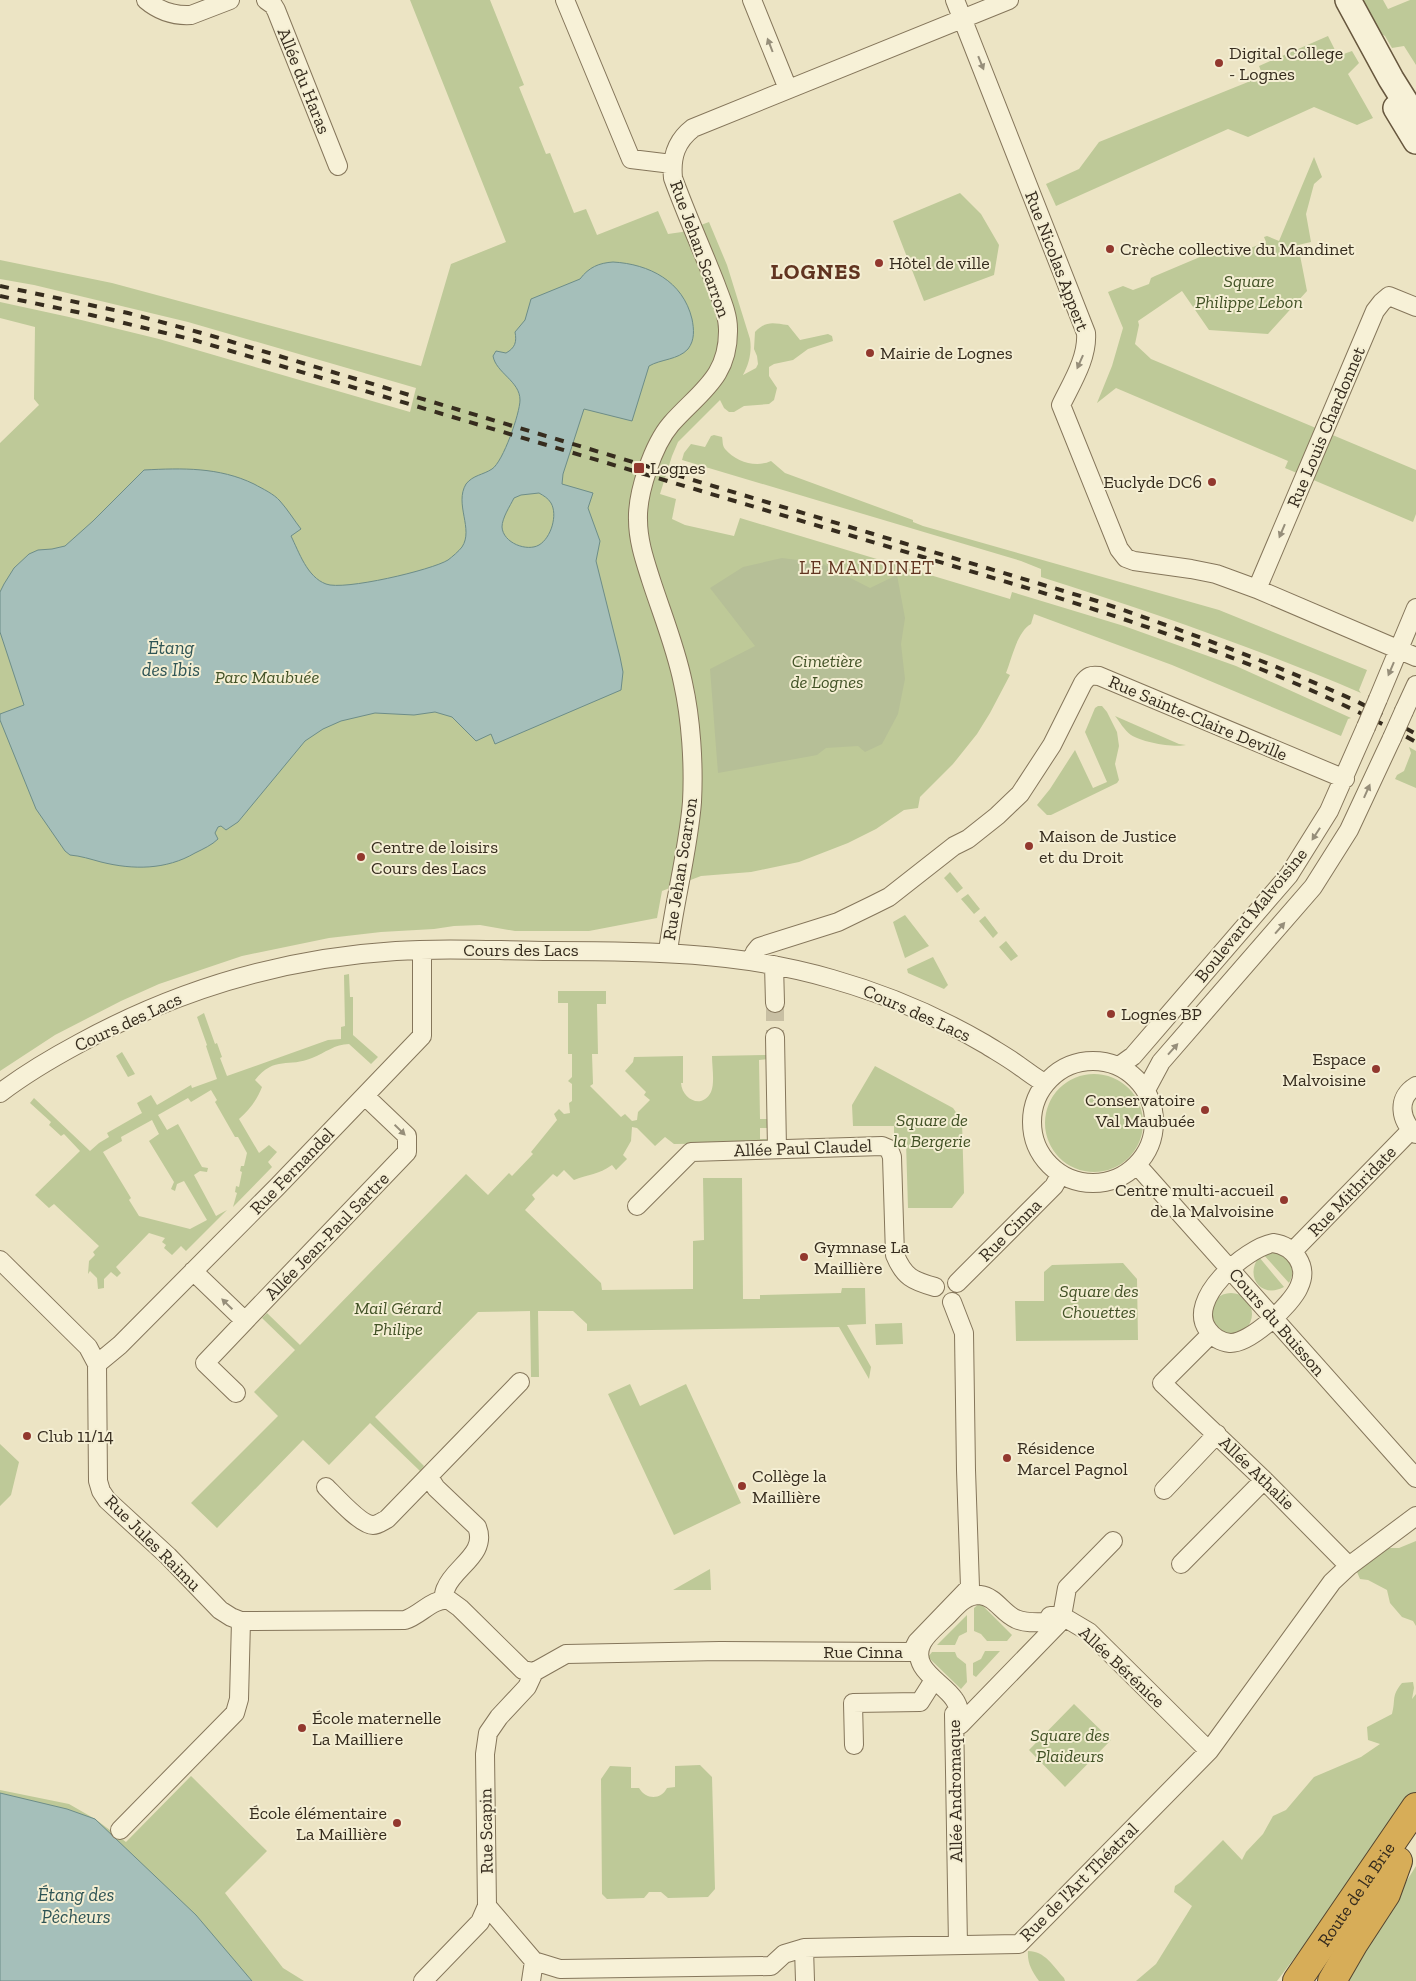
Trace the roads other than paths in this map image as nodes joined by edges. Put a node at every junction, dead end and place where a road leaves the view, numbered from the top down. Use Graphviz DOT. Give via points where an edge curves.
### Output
graph roads {
  1 [pos="146,0"];
  2 [pos="230,0"];
  3 [pos="266,0"];
  4 [pos="565,0"];
  5 [pos="752,0"];
  6 [pos="955,0"];
  7 [pos="1009,0"];
  8 [pos="1348,0"];
  9 [pos="962,18"];
  10 [pos="1390,79"];
  11 [pos="788,89"];
  12 [pos="1416,119"];
  13 [pos="1416,141"];
  14 [pos="672,164"];
  15 [pos="338,166"];
  16 [pos="1416,307"];
  17 [pos="1257,588"];
  18 [pos="1416,608"];
  19 [pos="1399,649"];
  20 [pos="1416,657"];
  21 [pos="1416,686"];
  22 [pos="1344,779"];
  23 [pos="422,950"];
  24 [pos="668,952"];
  25 [pos="751,961"];
  26 [pos="774,965"];
  27 [pos="775,1003"];
  28 [pos="775,1037"];
  29 [pos="1119,1066"];
  30 [pos="1045,1083"];
  31 [pos="1416,1086"];
  32 [pos="1146,1090"];
  33 [pos="0,1094"];
  34 [pos="365,1096"];
  35 [pos="1414,1132"];
  36 [pos="777,1149"];
  37 [pos="1137,1165"];
  38 [pos="1060,1175"];
  39 [pos="637,1206"];
  40 [pos="1293,1251"];
  41 [pos="0,1260"];
  42 [pos="1230,1269"];
  43 [pos="193,1271"];
  44 [pos="957,1283"];
  45 [pos="935,1288"];
  46 [pos="952,1302"];
  47 [pos="1272,1318"];
  48 [pos="245,1322"];
  49 [pos="1211,1334"];
  50 [pos="97,1364"];
  51 [pos="520,1382"];
  52 [pos="236,1393"];
  53 [pos="1217,1434"];
  54 [pos="429,1477"];
  55 [pos="1416,1478"];
  56 [pos="1264,1480"];
  57 [pos="326,1487"];
  58 [pos="1164,1490"];
  59 [pos="1416,1516"];
  60 [pos="1113,1540"];
  61 [pos="1181,1564"];
  62 [pos="1349,1566"];
  63 [pos="970,1587"];
  64 [pos="443,1599"];
  65 [pos="1061,1619"];
  66 [pos="241,1621"];
  67 [pos="912,1652"];
  68 [pos="534,1672"];
  69 [pos="932,1683"];
  70 [pos="854,1745"];
  71 [pos="1208,1751"];
  72 [pos="1416,1807"];
  73 [pos="120,1830"];
  74 [pos="1416,1834"];
  75 [pos="1398,1861"];
  76 [pos="487,1906"];
  77 [pos="958,1945"];
  78 [pos="804,1948"];
  79 [pos="534,1961"];
  80 [pos="423,1981"];
  81 [pos="531,1981"];
  82 [pos="805,1981"];
  83 [pos="1298,1981"];
  84 [pos="1315,1981"];
  85 [pos="1332,1981"];
  1 -- 2 [label="street" via="160,10 185,15"];
  3 -- 15 [label="street, Allée du Haras" via="276,10"];
  4 -- 14 [label="street" via="631,159"];
  11 -- 5 [label="street, one-way"];
  6 -- 9 [label="street"];
  7 -- 9 [label="street, Rue Jehan Scarron"];
  8 -- 10 [label="street"];
  9 -- 11 [label="street, Rue Jehan Scarron"];
  9 -- 17 [label="street, Rue Nicolas Appert, one-way" via="1086,333 1084,354 1061,405 1119,549 1126,558 1134,561 1216,574"];
  10 -- 12 [label="street"];
  10 -- 13 [label="street" via="1396,108"];
  11 -- 14 [label="street, Rue Jehan Scarron" via="693,128 678,143"];
  14 -- 24 [label="street, Rue Jehan Scarron" via="673,178 725,311 728,327 720,368 708,388 670,425 656,450 638,512 642,549 683,682 690,728 690,816"];
  16 -- 17 [label="street, Rue Louis Chardonnet, one-way" via="1388,296 1375,311"];
  17 -- 19 [label="street"];
  18 -- 19 [label="street, Boulevard Malvoisine"];
  19 -- 20 [label="street"];
  19 -- 22 [label="street, Boulevard Malvoisine, one-way, bridge"];
  32 -- 21 [label="street, Boulevard Malvoisine, one-way, bridge" via="1161,1062 1313,887 1349,830"];
  22 -- 25 [label="street, Rue Sainte-Claire Deville" via="1092,675 1083,683 1052,745 1030,780 997,816 889,896 838,922 759,947"];
  22 -- 29 [label="street, Boulevard Malvoisine, one-way" via="1322,825 1288,875 1133,1056"];
  23 -- 24 [label="street, Cours des Lacs"];
  23 -- 33 [label="street, Cours des Lacs" via="310,961 193,992 104,1030 14,1082"];
  23 -- 34 [label="street, Rue Fernandel" via="422,1036"];
  24 -- 25 [label="street, Cours des Lacs"];
  25 -- 26 [label="street, Cours des Lacs"];
  26 -- 27 [label="street"];
  26 -- 30 [label="street, Cours des Lacs" via="866,989 926,1014 984,1044"];
  28 -- 36 [label="street"];
  29 -- 30 [label="street" via="1079,1062 1061,1070"];
  29 -- 32 [label="street"];
  30 -- 38 [label="street" via="1036,1098 1032,1132 1037,1149"];
  31 -- 35 [label="street" via="1403,1103 1404,1120"];
  32 -- 37 [label="street" via="1155,1121 1147,1152"];
  34 -- 43 [label="street, Rue Fernandel"];
  34 -- 48 [label="street, Allée Jean-Paul Sartre, one-way" via="407,1136 407,1152"];
  35 -- 40 [label="street, Rue Mithridate"];
  36 -- 39 [label="street, Allée Paul Claudel" via="691,1152"];
  36 -- 45 [label="street, Allée Paul Claudel" via="882,1146 889,1149 892,1156 895,1255 911,1278"];
  37 -- 38 [label="street" via="1124,1176 1109,1182 1076,1182"];
  37 -- 42 [label="street, Cours du Buisson"];
  38 -- 44 [label="street, Rue Cinna" via="1054,1186"];
  40 -- 42 [label="street, Rue Mithridate" via="1283,1244 1263,1245"];
  40 -- 47 [label="street, Rue Mithridate" via="1300,1260 1300,1286"];
  41 -- 50 [label="street" via="88,1347"];
  42 -- 47 [label="street, Cours du Buisson"];
  42 -- 49 [label="street, Rue Mithridate" via="1210,1292 1204,1305 1205,1326"];
  48 -- 43 [label="street, one-way"];
  43 -- 50 [label="street, Rue Fernandel"];
  44 -- 45 [label="street" via="947,1278 939,1281"];
  44 -- 46 [label="street" via="960,1294"];
  45 -- 46 [label="street" via="941,1301"];
  46 -- 63 [label="street" via="964,1333"];
  47 -- 49 [label="street, Rue Mithridate" via="1242,1341 1220,1341"];
  47 -- 55 [label="street, Cours du Buisson"];
  48 -- 52 [label="street, Allée Jean-Paul Sartre" via="206,1363"];
  49 -- 53 [label="street, Allée Athalie" via="1162,1383"];
  50 -- 66 [label="street, Rue Jules Raimu" via="98,1481 101,1491 220,1610"];
  51 -- 54 [label="street"];
  53 -- 56 [label="street, Allée Athalie"];
  53 -- 58 [label="street"];
  54 -- 57 [label="street" via="388,1519 372,1525 364,1523"];
  54 -- 64 [label="street" via="479,1532 475,1552 446,1586"];
  56 -- 61 [label="street"];
  56 -- 62 [label="street, Allée Athalie"];
  59 -- 62 [label="street, Rue de l'Art Théatral"];
  60 -- 65 [label="street" via="1068,1588"];
  62 -- 71 [label="street, Rue de l'Art Théatral" via="1323,1591"];
  63 -- 65 [label="street, Allée Bérénice" via="982,1585 990,1589 1017,1613"];
  63 -- 67 [label="street, Rue Cinna" via="917,1642"];
  64 -- 66 [label="street, Rue Jules Raimu" via="405,1620"];
  64 -- 68 [label="street" via="454,1602 523,1670"];
  65 -- 65 [label="street" via="1020,1620 980,1594 959,1603 926,1638 919,1652 926,1670 954,1698 960,1726"];
  65 -- 71 [label="street, Allée Bérénice" via="1072,1620 1089,1632"];
  66 -- 73 [label="street" via="239,1699 235,1713"];
  67 -- 68 [label="street, Rue Cinna" via="566,1654"];
  67 -- 69 [label="street, Allée Andromaque" via="913,1665"];
  68 -- 76 [label="street, Rue Scapin" via="527,1687 488,1733 485,1754"];
  69 -- 70 [label="street" via="920,1702 853,1703"];
  69 -- 77 [label="street, Allée Andromaque" via="948,1699 954,1715"];
  71 -- 77 [label="street, Rue de l'Art Théatral" via="1019,1944"];
  72 -- 83 [label="highway, Route de la Brie"];
  74 -- 75 [label="highway, Route de la Brie"];
  75 -- 84 [label="highway"];
  75 -- 85 [label="highway" via="1386,1894"];
  76 -- 79 [label="street"];
  76 -- 80 [label="street" via="480,1922"];
  77 -- 78 [label="street, Rue de l'Art Théatral"];
  78 -- 79 [label="street, Rue de l'Art Théatral" via="784,1954 771,1966 560,1969"];
  78 -- 82 [label="street"];
  79 -- 81 [label="street"];
}
